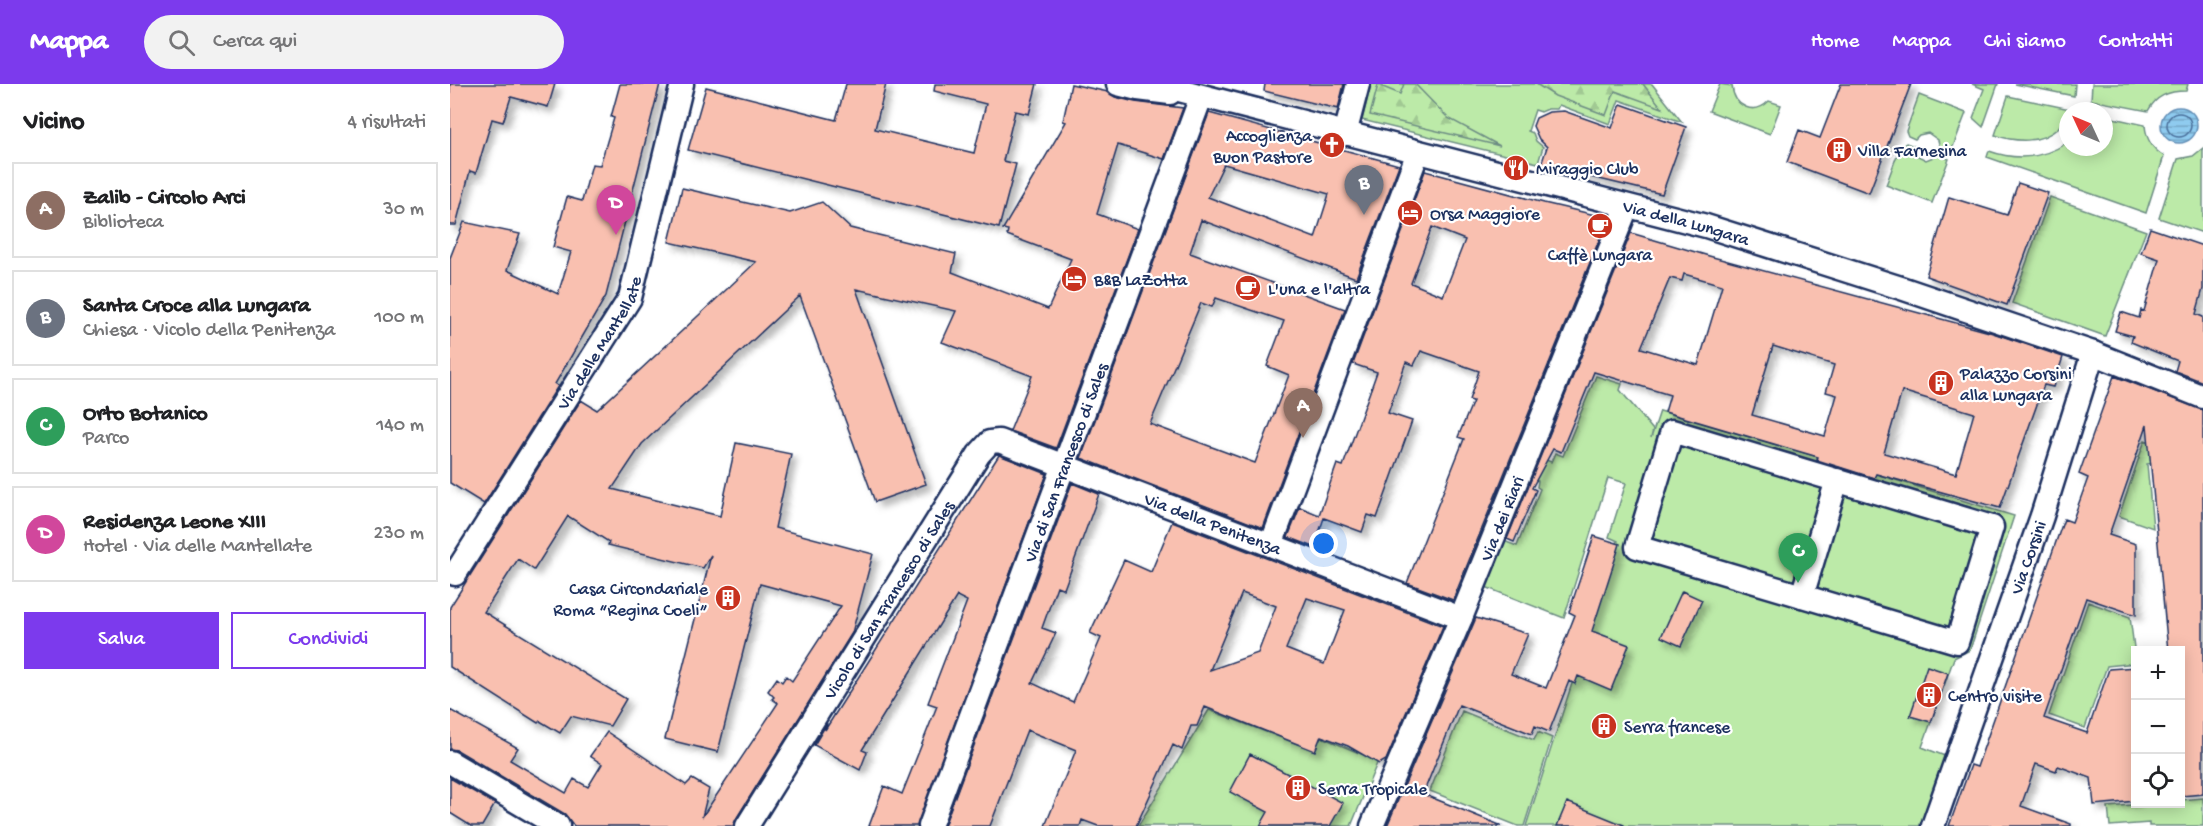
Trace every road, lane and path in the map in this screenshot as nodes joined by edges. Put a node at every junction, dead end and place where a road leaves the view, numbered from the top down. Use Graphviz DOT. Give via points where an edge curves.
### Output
graph roads {
  1 [pos="682,84"];
  2 [pos="1118,84"];
  3 [pos="1156,84"];
  4 [pos="1358,84"];
  5 [pos="1201,97"];
  6 [pos="1346,134"];
  7 [pos="1418,152"];
  8 [pos="1627,207"];
  9 [pos="2093,353"];
  10 [pos="2203,396"];
  11 [pos="1065,465"];
  12 [pos="1837,480"];
  13 [pos="1271,545"];
  14 [pos="455,574"];
  15 [pos="1802,596"];
  16 [pos="1461,618"];
  17 [pos="450,762"];
  18 [pos="558,826"];
  19 [pos="747,826"];
  20 [pos="930,826"];
  21 [pos="1372,826"];
  22 [pos="1934,826"];
  1 -- 14 [label="street, Via delle Mantellate" via="630,298"];
  2 -- 5 [label="street"];
  3 -- 5 [label="street, Via della Lungara"];
  4 -- 6 [label="street"];
  5 -- 6 [label="street, Via della Lungara"];
  5 -- 11 [label="street, Via di San Francesco di Sales"];
  6 -- 7 [label="street, Via della Lungara"];
  7 -- 8 [label="street, Via della Lungara"];
  7 -- 13 [label="street"];
  8 -- 9 [label="street, Via della Lungara" via="1706,226"];
  8 -- 16 [label="street, Via dei Riari"];
  9 -- 10 [label="street, Via della Lungara"];
  9 -- 22 [label="street, Via Corsini" via="2042,516"];
  11 -- 13 [label="street, Via della Penitenza"];
  11 -- 19 [label="street, Vicolo di San Francesco di Sales" via="999,441 985,446"];
  11 -- 20 [label="street, Via di San Francesco di Sales"];
  12 -- 15 [label="street"];
  12 -- 15 [label="street" via="1992,526 1989,537 1957,642"];
  12 -- 15 [label="street" via="1672,431 1640,537 1637,547"];
  13 -- 16 [label="street, Via della Penitenza"];
  16 -- 21 [label="street, Via dei Riari"];
  17 -- 18 [label="street"];
}
